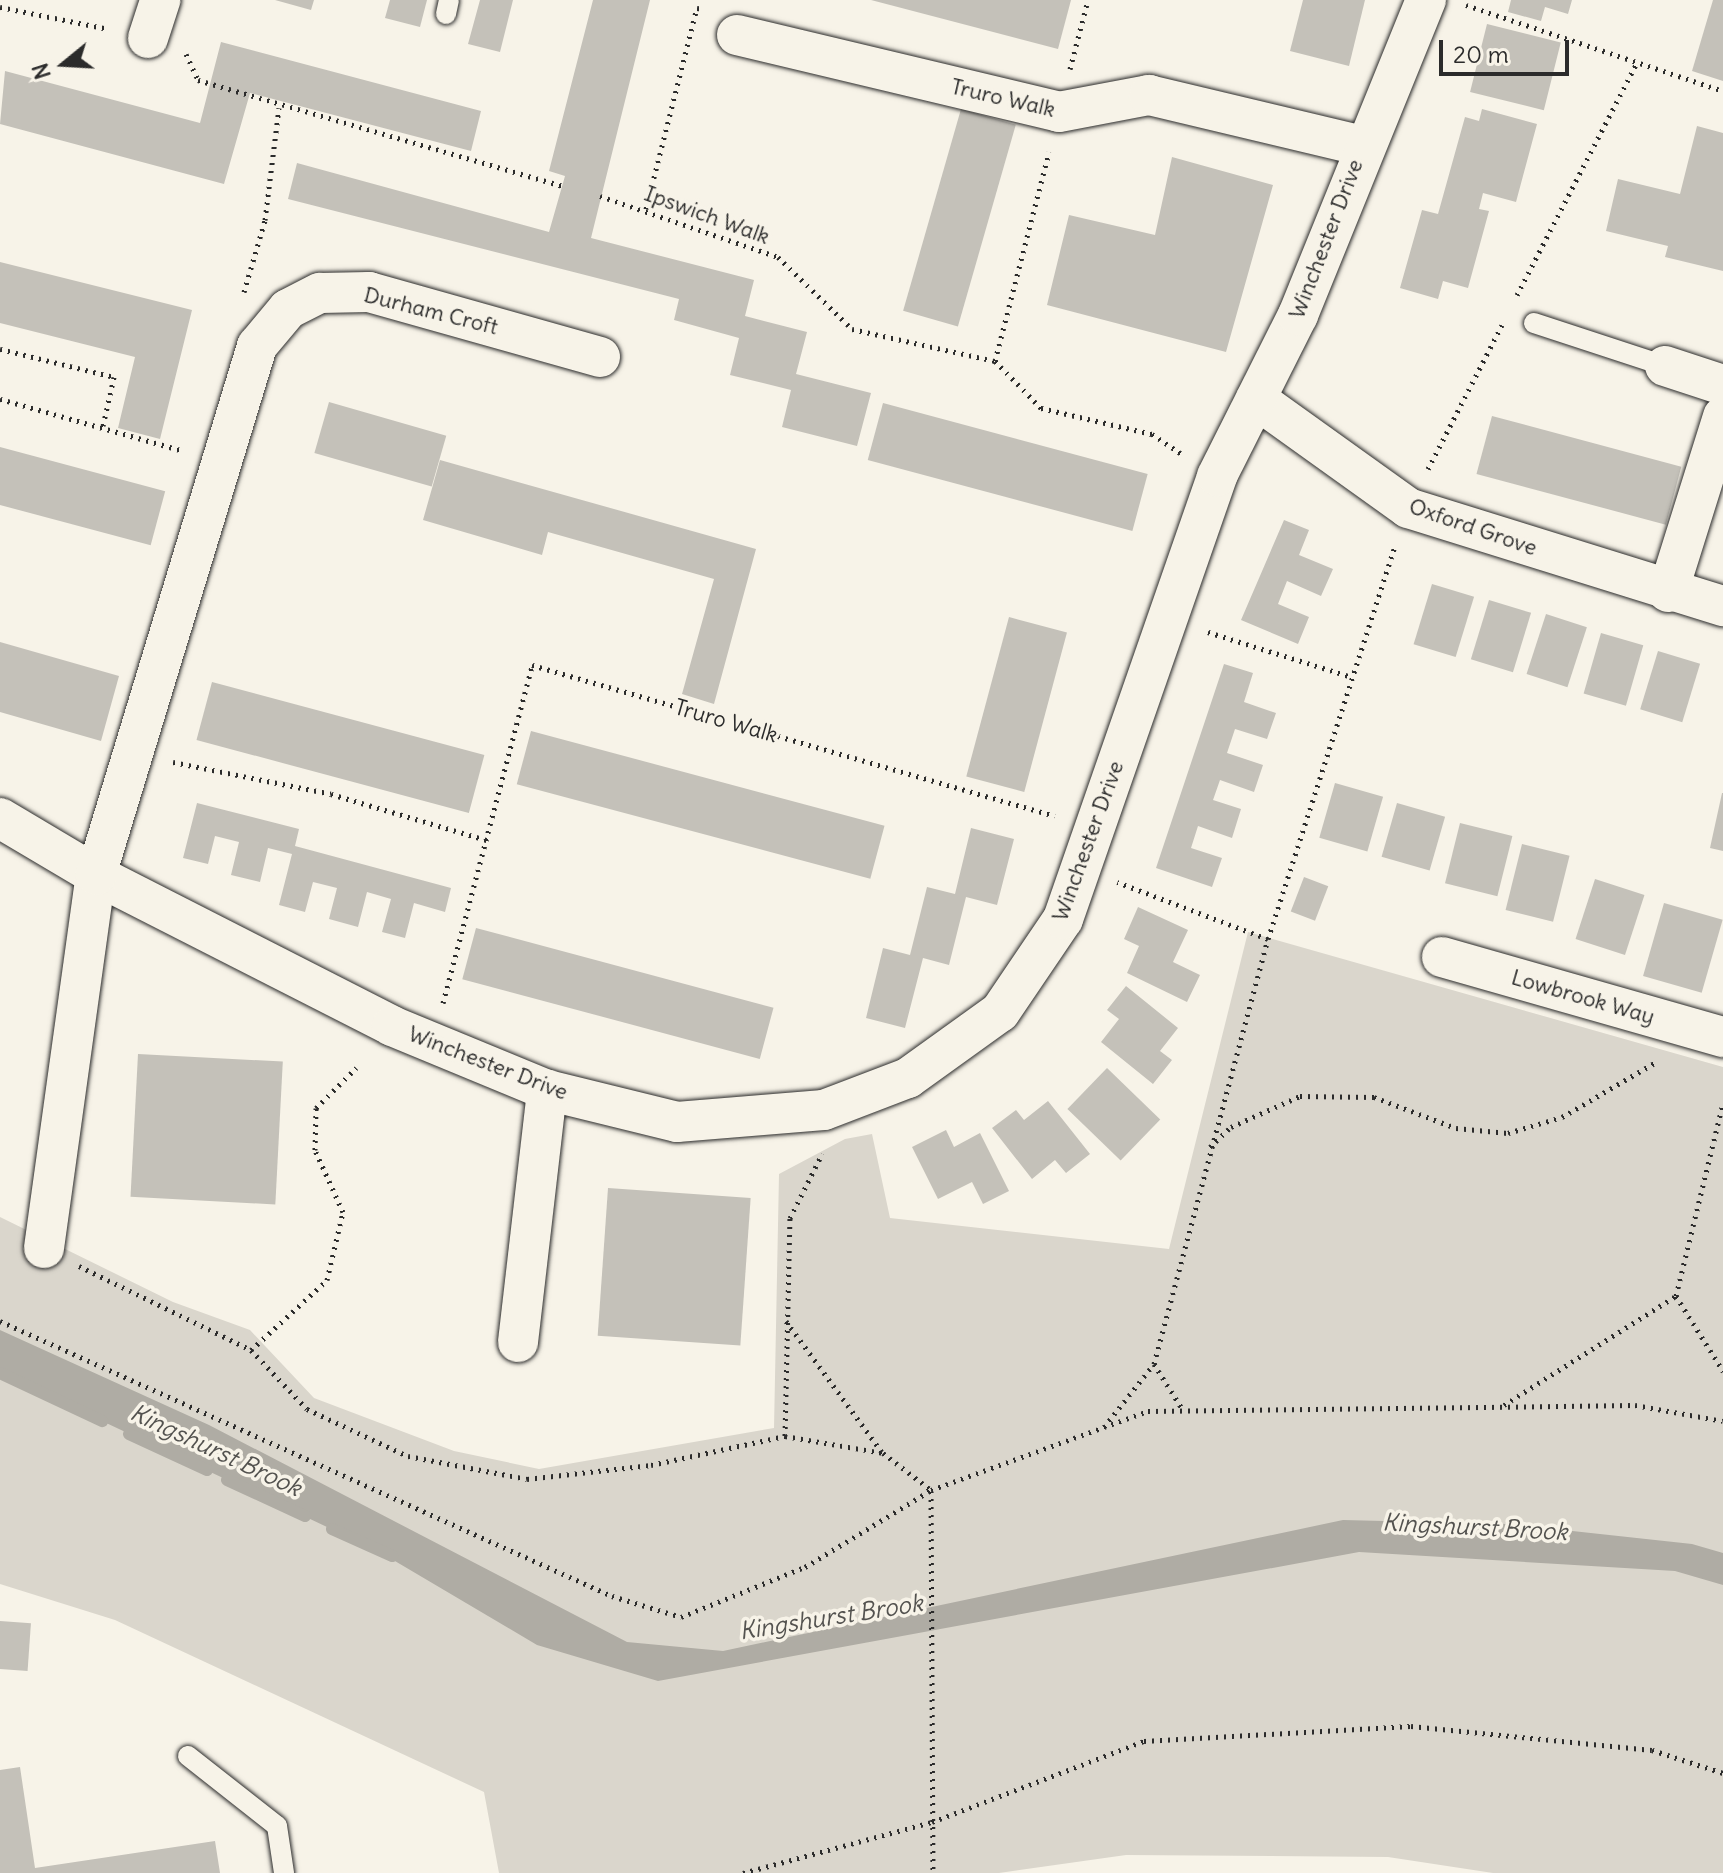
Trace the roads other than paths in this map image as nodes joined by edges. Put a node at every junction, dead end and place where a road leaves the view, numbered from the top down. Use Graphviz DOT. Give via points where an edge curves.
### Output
graph roads {
  1 [pos="160,0"];
  2 [pos="1426,0"];
  3 [pos="723,23"];
  4 [pos="148,38"];
  5 [pos="1363,146"];
  6 [pos="1534,323"];
  7 [pos="600,357"];
  8 [pos="1665,366"];
  9 [pos="1723,385"];
  10 [pos="1256,399"];
  11 [pos="1723,416"];
  12 [pos="1668,592"];
  13 [pos="1723,606"];
  14 [pos="0,818"];
  15 [pos="96,875"];
  16 [pos="1442,957"];
  17 [pos="1723,1037"];
  18 [pos="547,1090"];
  19 [pos="44,1248"];
  20 [pos="518,1342"];
  21 [pos="188,1756"];
  22 [pos="284,1873"];
  1 -- 4 [label="street"];
  2 -- 5 [label="street, Winchester Drive"];
  3 -- 5 [label="street, Truro Walk" via="1059,112 1149,95"];
  5 -- 10 [label="street, Winchester Drive" via="1298,315"];
  6 -- 8 [label="lane"];
  7 -- 15 [label="street, Durham Croft" via="369,292 309,299 288,309 257,346 137,755"];
  8 -- 9 [label="street"];
  10 -- 12 [label="street, Oxford Grove" via="1408,508"];
  10 -- 18 [label="street, Winchester Drive" via="1217,476 1063,919 1000,1012 908,1078 824,1110 677,1122"];
  11 -- 12 [label="street"];
  12 -- 13 [label="street, Oxford Grove"];
  14 -- 15 [label="street, Winchester Drive"];
  15 -- 18 [label="street, Winchester Drive" via="432,1041"];
  15 -- 19 [label="street, Durham Croft"];
  16 -- 17 [label="street, Lowbrook Way"];
  18 -- 20 [label="street"];
  21 -- 22 [label="lane" via="277,1826"];
}
